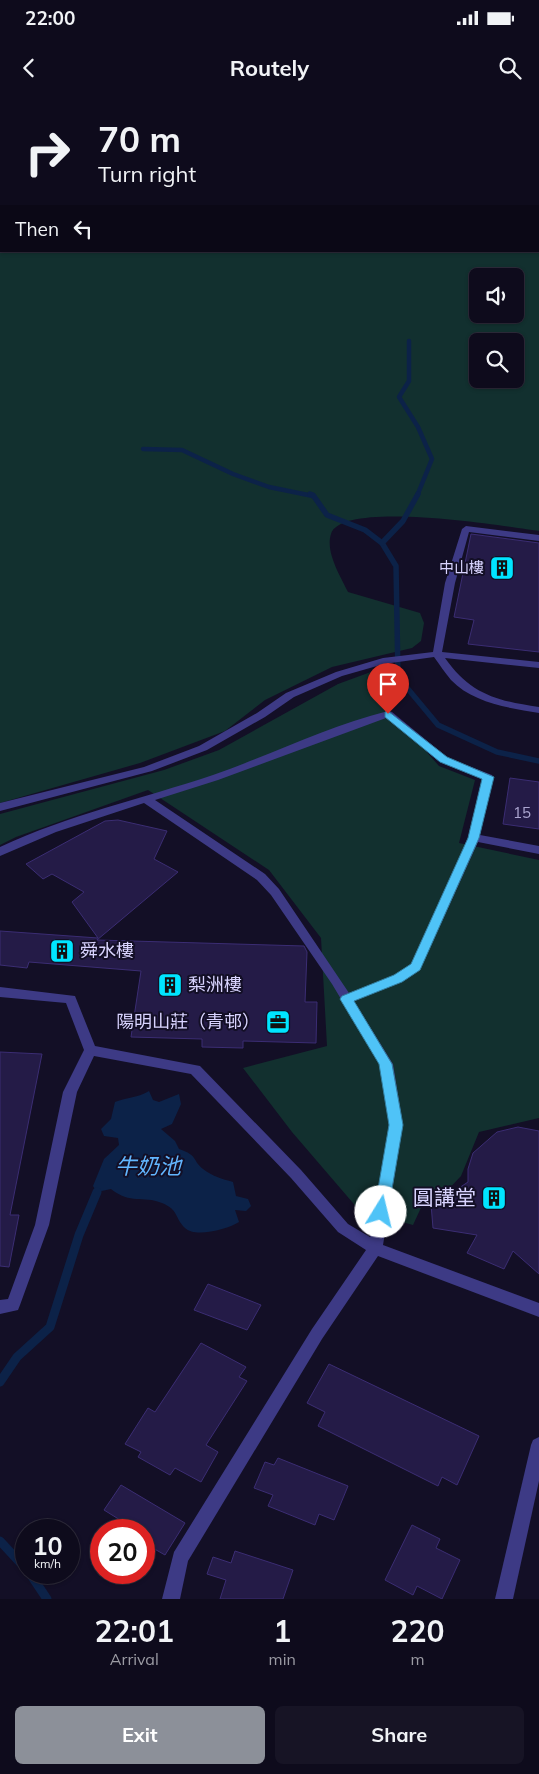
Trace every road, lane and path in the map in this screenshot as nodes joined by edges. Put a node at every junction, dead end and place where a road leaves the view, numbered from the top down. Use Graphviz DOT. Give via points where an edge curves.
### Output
graph roads {
  1 [pos="539,538"];
  2 [pos="437,654"];
  3 [pos="539,665"];
  4 [pos="539,710"];
  5 [pos="146,798"];
  6 [pos="0,808"];
  7 [pos="474,838"];
  8 [pos="539,850"];
  9 [pos="0,852"];
  10 [pos="0,992"];
  11 [pos="346,999"];
  12 [pos="90,1050"];
  13 [pos="375,1248"];
  14 [pos="0,1307"];
  15 [pos="539,1310"];
  16 [pos="539,1445"];
  17 [pos="171,1599"];
  18 [pos="504,1599"];
  1 -- 2 [label="lane" via="466,529 450,583"];
  2 -- 3 [label="lane"];
  2 -- 4 [label="lane" via="458,681 474,691 507,705"];
  2 -- 6 [label="lane" via="383,661 339,674 290,696 202,748 148,769"];
  5 -- 7 [label="lane" via="215,777 388,714 444,760 488,777"];
  5 -- 9 [label="lane" via="107,808 27,838"];
  5 -- 11 [label="lane" via="261,877"];
  7 -- 8 [label="lane"];
  7 -- 11 [label="lane" via="416,967 398,979"];
  10 -- 12 [label="lane" via="71,999"];
  11 -- 13 [label="lane" via="386,1064 396,1125"];
  12 -- 13 [label="lane" via="195,1070 296,1174 343,1228"];
  12 -- 14 [label="lane" via="70,1092 42,1225 12,1305"];
  13 -- 15 [label="lane"];
  13 -- 17 [label="lane" via="317,1334 180,1558"];
  16 -- 18 [label="lane"];
}
